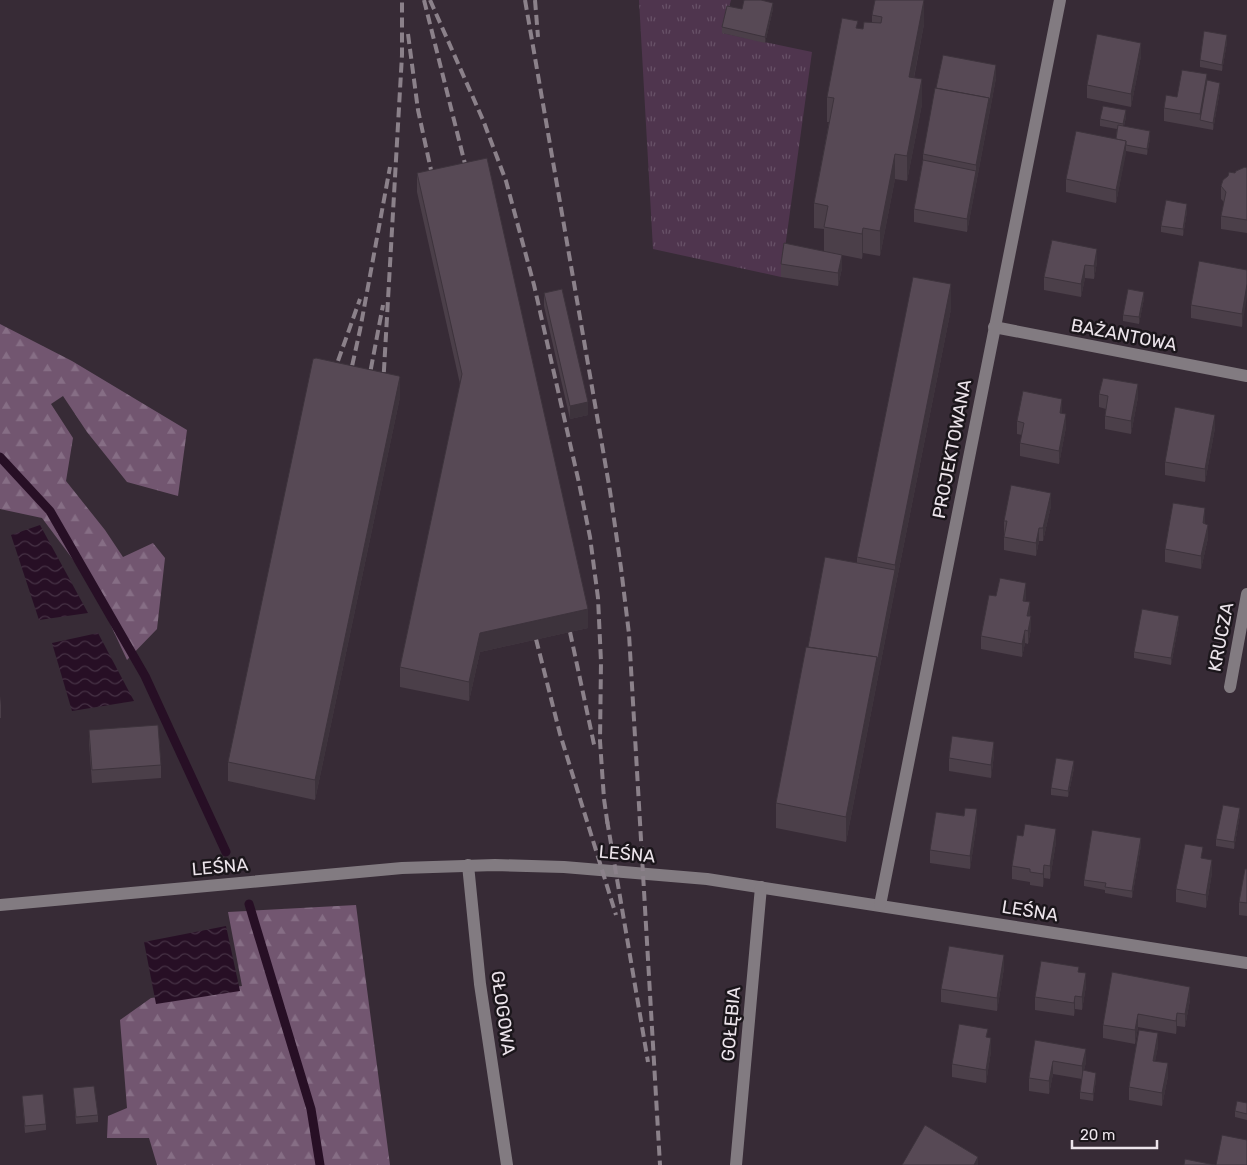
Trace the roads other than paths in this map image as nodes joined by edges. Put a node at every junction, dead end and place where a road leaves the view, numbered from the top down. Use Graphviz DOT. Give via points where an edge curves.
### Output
graph roads {
  1 [pos="1060,0"];
  2 [pos="994,327"];
  3 [pos="1247,376"];
  4 [pos="1247,594"];
  5 [pos="1230,687"];
  6 [pos="468,865"];
  7 [pos="762,887"];
  8 [pos="0,905"];
  9 [pos="880,905"];
  10 [pos="1247,963"];
  11 [pos="507,1165"];
  12 [pos="736,1165"];
  1 -- 2 [label="street, PROJEKTOWANA"];
  2 -- 3 [label="street, BAŻANTOWA"];
  2 -- 9 [label="street, PROJEKTOWANA"];
  4 -- 5 [label="street, KRUCZA"];
  6 -- 7 [label="street, LEŚNA" via="608,870"];
  6 -- 8 [label="street, LEŚNA" via="338,873"];
  6 -- 11 [label="street, GŁOGOWA" via="480,984"];
  7 -- 9 [label="street, LEŚNA"];
  7 -- 12 [label="street, GOŁĘBIA"];
  9 -- 10 [label="street, LEŚNA"];
}
